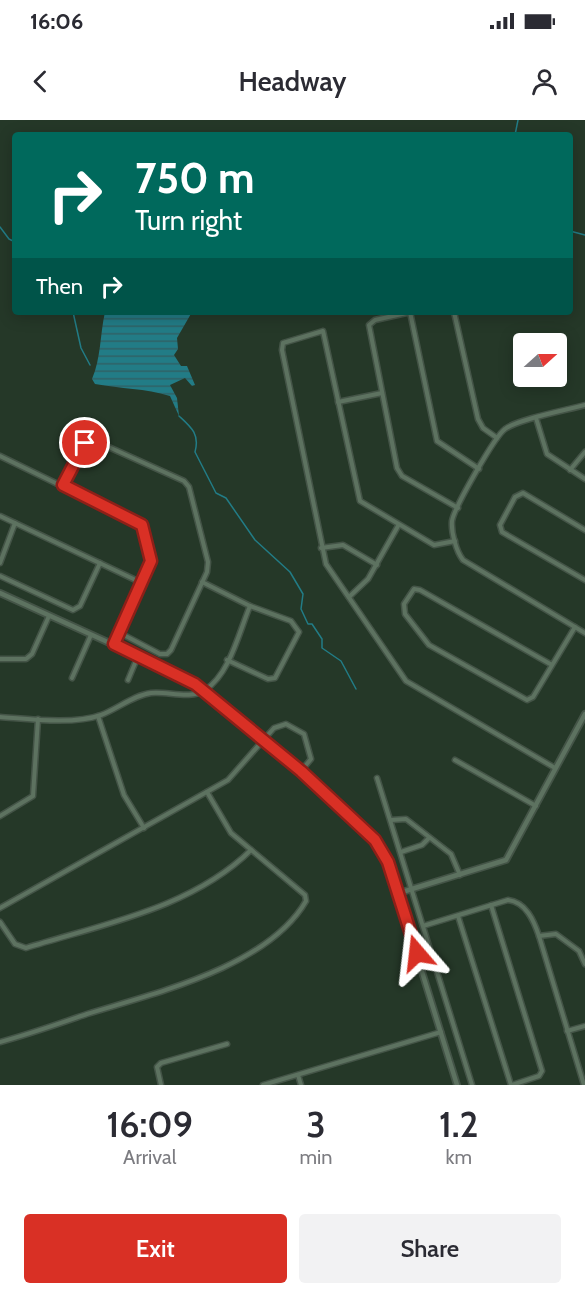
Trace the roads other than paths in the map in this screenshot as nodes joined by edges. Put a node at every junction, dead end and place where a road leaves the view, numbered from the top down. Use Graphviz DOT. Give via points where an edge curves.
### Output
graph roads {
  1 [pos="397,315"];
  2 [pos="411,315"];
  3 [pos="455,315"];
  4 [pos="382,393"];
  5 [pos="338,402"];
  6 [pos="585,405"];
  7 [pos="536,418"];
  8 [pos="496,438"];
  9 [pos="585,452"];
  10 [pos="0,456"];
  11 [pos="479,469"];
  12 [pos="570,470"];
  13 [pos="585,478"];
  14 [pos="63,485"];
  15 [pos="458,508"];
  16 [pos="0,516"];
  17 [pos="15,523"];
  18 [pos="398,526"];
  19 [pos="585,530"];
  20 [pos="455,541"];
  21 [pos="321,548"];
  22 [pos="0,563"];
  23 [pos="100,563"];
  24 [pos="377,565"];
  25 [pos="0,576"];
  26 [pos="585,580"];
  27 [pos="202,582"];
  28 [pos="142,583"];
  29 [pos="0,593"];
  30 [pos="349,597"];
  31 [pos="250,606"];
  32 [pos="49,616"];
  33 [pos="575,627"];
  34 [pos="120,633"];
  35 [pos="585,633"];
  36 [pos="91,635"];
  37 [pos="114,644"];
  38 [pos="138,656"];
  39 [pos="0,659"];
  40 [pos="227,660"];
  41 [pos="552,665"];
  42 [pos="72,678"];
  43 [pos="128,680"];
  44 [pos="204,691"];
  45 [pos="585,714"];
  46 [pos="99,716"];
  47 [pos="0,717"];
  48 [pos="38,720"];
  49 [pos="264,740"];
  50 [pos="455,760"];
  51 [pos="555,768"];
  52 [pos="301,771"];
  53 [pos="377,778"];
  54 [pos="207,792"];
  55 [pos="536,806"];
  56 [pos="0,816"];
  57 [pos="391,820"];
  58 [pos="144,828"];
  59 [pos="429,838"];
  60 [pos="252,850"];
  61 [pos="401,852"];
  62 [pos="460,876"];
  63 [pos="412,889"];
  64 [pos="399,893"];
  65 [pos="491,905"];
  66 [pos="0,908"];
  67 [pos="458,916"];
  68 [pos="0,922"];
  69 [pos="423,926"];
  70 [pos="539,936"];
  71 [pos="585,964"];
  72 [pos="585,1026"];
  73 [pos="567,1031"];
  74 [pos="441,1032"];
  75 [pos="0,1042"];
  76 [pos="227,1044"];
  77 [pos="585,1063"];
  78 [pos="578,1065"];
  79 [pos="298,1075"];
  80 [pos="161,1085"];
  81 [pos="264,1085"];
  82 [pos="301,1085"];
  83 [pos="457,1085"];
  84 [pos="472,1085"];
  85 [pos="511,1085"];
  86 [pos="584,1085"];
  1 -- 4 [label="street" via="369,325"];
  2 -- 11 [label="street" via="437,441"];
  3 -- 8 [label="street" via="478,419"];
  4 -- 5 [label="street"];
  4 -- 15 [label="street" via="402,476"];
  5 -- 18 [label="street" via="358,499"];
  5 -- 21 [label="street" via="323,331 283,343"];
  6 -- 7 [label="street"];
  7 -- 8 [label="street" via="510,426"];
  7 -- 12 [label="street" via="548,454"];
  8 -- 11 [label="street"];
  9 -- 12 [label="street"];
  10 -- 14 [label="street"];
  11 -- 15 [label="street"];
  12 -- 13 [label="street"];
  14 -- 27 [label="street" via="85,443 93,440 184,481 189,487 208,562"];
  14 -- 28 [label="street" via="142,525 151,561"];
  15 -- 20 [label="street" via="452,521"];
  16 -- 17 [label="street"];
  17 -- 22 [label="street"];
  17 -- 23 [label="street"];
  18 -- 20 [label="street" via="434,545"];
  18 -- 24 [label="street"];
  19 -- 26 [label="street" via="523,494 515,496 500,525 502,532"];
  20 -- 33 [label="street" via="465,562"];
  21 -- 24 [label="street" via="343,545"];
  21 -- 30 [label="street" via="326,564"];
  23 -- 25 [label="street" via="80,606 73,610"];
  23 -- 28 [label="street"];
  24 -- 30 [label="street" via="367,581"];
  27 -- 31 [label="street"];
  27 -- 34 [label="street" via="167,654"];
  28 -- 34 [label="street"];
  29 -- 32 [label="street"];
  30 -- 51 [label="street" via="411,685"];
  31 -- 40 [label="street"];
  31 -- 40 [label="street" via="291,621 299,632 275,678 268,680"];
  32 -- 36 [label="street"];
  32 -- 39 [label="street" via="26,660"];
  33 -- 35 [label="street"];
  33 -- 41 [label="street"];
  34 -- 37 [label="street"];
  36 -- 37 [label="street"];
  36 -- 42 [label="street"];
  37 -- 38 [label="street"];
  38 -- 43 [label="street"];
  38 -- 44 [label="street" via="179,674"];
  40 -- 44 [label="street" via="216,680"];
  41 -- 41 [label="street" via="533,697 520,698 429,645 405,614 404,603 414,589 420,590"];
  44 -- 46 [label="street" via="187,695 146,694"];
  44 -- 49 [label="street"];
  45 -- 51 [label="street"];
  46 -- 48 [label="street"];
  46 -- 58 [label="street" via="124,795"];
  47 -- 48 [label="street"];
  48 -- 56 [label="street" via="33,796"];
  49 -- 52 [label="street"];
  49 -- 52 [label="street" via="274,728 286,724 304,734 311,759"];
  49 -- 54 [label="street" via="236,774"];
  50 -- 55 [label="street"];
  51 -- 55 [label="street"];
  52 -- 64 [label="street" via="383,849"];
  53 -- 57 [label="street"];
  54 -- 58 [label="street"];
  54 -- 60 [label="street" via="229,830"];
  55 -- 62 [label="street" via="506,860"];
  57 -- 59 [label="street" via="406,819"];
  57 -- 61 [label="street"];
  58 -- 66 [label="street"];
  59 -- 61 [label="street" via="422,845"];
  59 -- 62 [label="street" via="451,854"];
  60 -- 68 [label="street" via="230,870 165,904 26,948 15,944"];
  60 -- 75 [label="street" via="305,895 302,908 272,939 183,986"];
  61 -- 63 [label="street"];
  62 -- 63 [label="street"];
  63 -- 64 [label="street"];
  63 -- 69 [label="street"];
  64 -- 74 [label="street"];
  65 -- 67 [label="street"];
  65 -- 70 [label="street" via="514,901 532,917"];
  65 -- 85 [label="street" via="542,1071 539,1076"];
  67 -- 69 [label="street"];
  67 -- 85 [label="street"];
  69 -- 84 [label="street"];
  70 -- 71 [label="street" via="559,936 579,951"];
  70 -- 73 [label="street"];
  72 -- 73 [label="street"];
  73 -- 78 [label="street"];
  74 -- 79 [label="street"];
  74 -- 83 [label="street"];
  76 -- 80 [label="street" via="161,1063 157,1067"];
  77 -- 78 [label="street"];
  78 -- 86 [label="street"];
  79 -- 81 [label="street"];
  79 -- 82 [label="street"];
}
